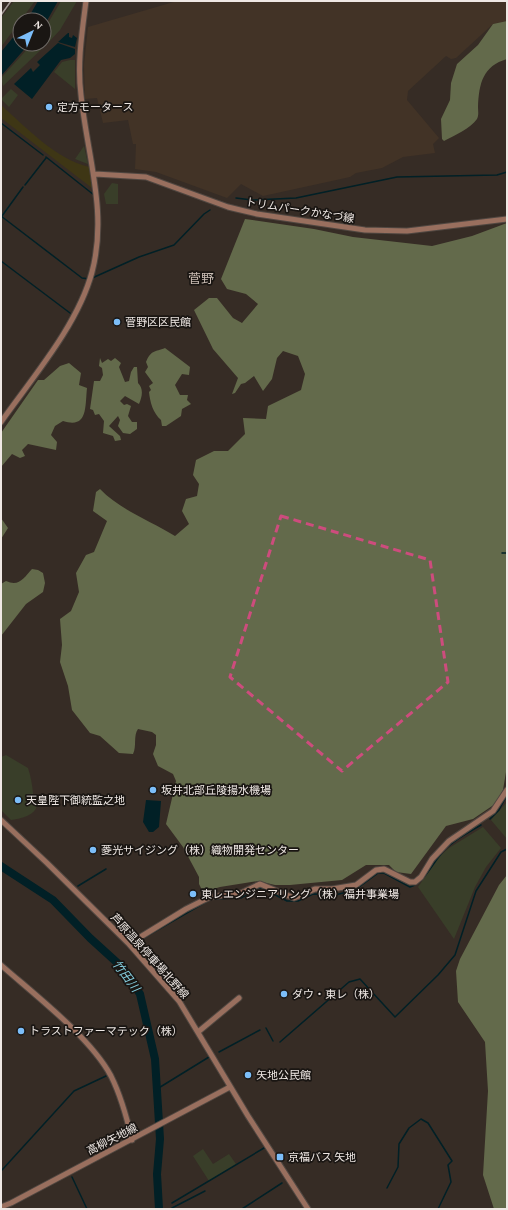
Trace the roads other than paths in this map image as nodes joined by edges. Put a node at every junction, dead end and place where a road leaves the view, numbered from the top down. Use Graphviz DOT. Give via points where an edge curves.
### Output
graph roads {
  1 [pos="86,1"];
  2 [pos="95,174"];
  3 [pos="507,219"];
  4 [pos="1,422"];
  5 [pos="507,790"];
  6 [pos="1,820"];
  7 [pos="129,944"];
  8 [pos="1,965"];
  9 [pos="239,998"];
  10 [pos="198,1032"];
  11 [pos="230,1087"];
  12 [pos="132,1140"];
  13 [pos="1,1207"];
  14 [pos="308,1209"];
  1 -- 2 [label="main road" via="80,94"];
  2 -- 3 [label="main road, トリムパークかなづ線" via="146,177 222,205 257,214 365,230 407,231"];
  2 -- 4 [label="main road" via="99,209 98,232 92,272 86,290 54,347"];
  5 -- 7 [label="main road" via="493,811 449,841 415,882 384,869 376,870 356,885 332,889 315,888 294,898 260,884 241,893 210,897"];
  6 -- 7 [label="main road, 芦原温泉停車場北野線"];
  7 -- 10 [label="main road, 芦原温泉停車場北野線" via="179,1001"];
  8 -- 12 [label="main road" via="67,1024 104,1065 124,1108"];
  9 -- 10 [label="main road"];
  10 -- 11 [label="main road, 芦原温泉停車場北野線"];
  11 -- 12 [label="main road, 高柳矢地線"];
  11 -- 14 [label="main road, 芦原温泉停車場北野線"];
  12 -- 13 [label="main road, 高柳矢地線"];
}
